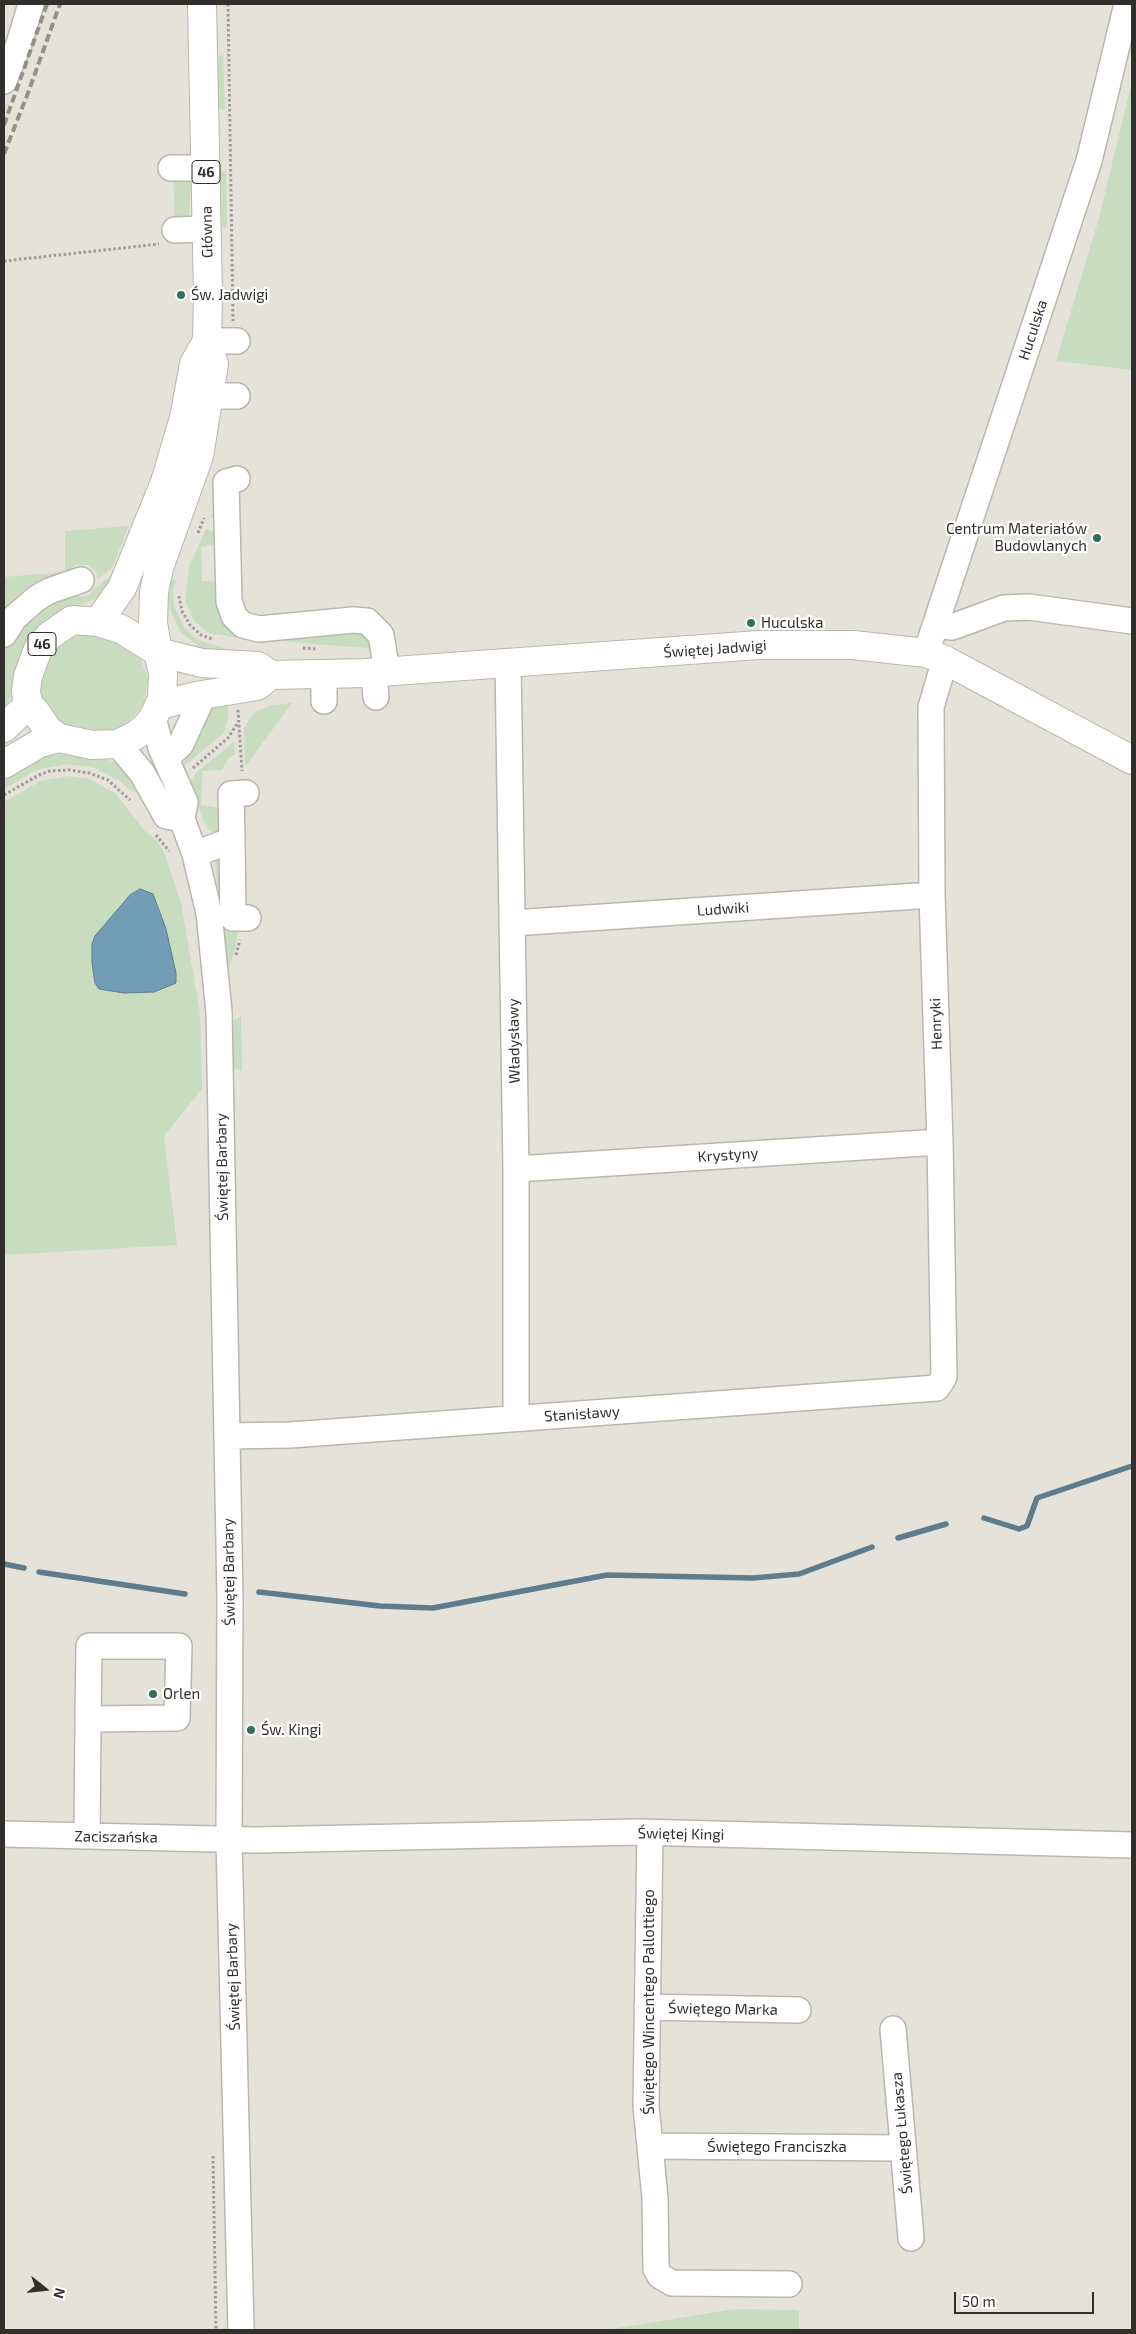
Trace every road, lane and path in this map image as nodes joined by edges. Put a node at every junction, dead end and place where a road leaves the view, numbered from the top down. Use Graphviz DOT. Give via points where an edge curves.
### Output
graph roads {
  1 [pos="31,4"];
  2 [pos="202,4"];
  3 [pos="1127,4"];
  4 [pos="4,81"];
  5 [pos="171,168"];
  6 [pos="206,168"];
  7 [pos="207,228"];
  8 [pos="168,237"];
  9 [pos="4,261"];
  10 [pos="206,341"];
  11 [pos="237,341"];
  12 [pos="192,386"];
  13 [pos="237,396"];
  14 [pos="237,479"];
  15 [pos="81,580"];
  16 [pos="1132,621"];
  17 [pos="98,622"];
  18 [pos="936,625"];
  19 [pos="4,634"];
  20 [pos="158,652"];
  21 [pos="936,656"];
  22 [pos="508,663"];
  23 [pos="271,675"];
  24 [pos="379,680"];
  25 [pos="204,694"];
  26 [pos="28,706"];
  27 [pos="157,712"];
  28 [pos="238,723"];
  29 [pos="4,728"];
  30 [pos="59,738"];
  31 [pos="118,744"];
  32 [pos="166,758"];
  33 [pos="1132,760"];
  34 [pos="4,764"];
  35 [pos="192,768"];
  36 [pos="246,793"];
  37 [pos="4,795"];
  38 [pos="136,805"];
  39 [pos="182,819"];
  40 [pos="150,828"];
  41 [pos="237,829"];
  42 [pos="183,854"];
  43 [pos="932,895"];
  44 [pos="248,918"];
  45 [pos="513,923"];
  46 [pos="940,1142"];
  47 [pos="516,1168"];
  48 [pos="936,1388"];
  49 [pos="516,1418"];
  50 [pos="227,1436"];
  51 [pos="88,1719"];
  52 [pos="650,1833"];
  53 [pos="4,1834"];
  54 [pos="86,1836"];
  55 [pos="229,1839"];
  56 [pos="1132,1845"];
  57 [pos="647,2008"];
  58 [pos="798,2010"];
  59 [pos="892,2029"];
  60 [pos="651,2146"];
  61 [pos="903,2148"];
  62 [pos="911,2238"];
  63 [pos="789,2284"];
  64 [pos="240,2330"];
  1 -- 4 [label="street"];
  2 -- 6 [label="main road, Główna / 46"];
  3 -- 18 [label="street, Huculska" via="1089,161"];
  5 -- 6 [label="street"];
  6 -- 7 [label="main road, Główna / 46"];
  7 -- 8 [label="street"];
  7 -- 10 [label="main road, Główna / 46"];
  8 -- 9 [label="path"];
  10 -- 11 [label="street"];
  10 -- 12 [label="main road, Główna / 46" via="214,364"];
  12 -- 13 [label="street"];
  12 -- 17 [label="main road, Główna / 46" via="164,482 122,588"];
  12 -- 20 [label="main road, Główna / 46" via="199,456 156,580 152,607"];
  14 -- 24 [label="street" via="226,482 229,601 234,616 243,625 259,628 367,621 381,635"];
  15 -- 19 [label="street" via="37,598 14,618"];
  16 -- 18 [label="street" via="1029,607 1004,608 952,627"];
  17 -- 20 [label="main road, 46" via="121,629"];
  17 -- 26 [label="main road, 46" via="72,620 43,643 32,661 28,676"];
  18 -- 21 [label="street, Huculska"];
  20 -- 23 [label="main road, Świętej Jadwigi" via="202,663 258,666"];
  20 -- 27 [label="main road, 46" via="164,689"];
  21 -- 22 [label="main road, Świętej Jadwigi" via="853,645 759,645"];
  21 -- 33 [label="main road, Świętej Jadwigi"];
  21 -- 43 [label="street, Henryki" via="931,707"];
  22 -- 24 [label="main road, Świętej Jadwigi"];
  22 -- 45 [label="street, Władysławy"];
  23 -- 24 [label="main road, Świętej Jadwigi" via="324,687"];
  23 -- 25 [label="main road, Świętej Jadwigi" via="256,686"];
  25 -- 27 [label="main road, Świętej Jadwigi"];
  25 -- 32 [label="street" via="181,744"];
  26 -- 29 [label="main road"];
  26 -- 30 [label="main road"];
  27 -- 31 [label="main road" via="146,727"];
  27 -- 32 [label="street, Świętej Barbary" via="161,748"];
  28 -- 35 [label="path" via="228,738"];
  30 -- 31 [label="main road" via="92,745"];
  30 -- 34 [label="main road" via="40,743"];
  31 -- 39 [label="street" via="142,773 166,816"];
  32 -- 39 [label="street, Świętej Barbary" via="185,802"];
  36 -- 41 [label="street" via="231,794"];
  37 -- 38 [label="path" via="39,775 70,770 108,780"];
  39 -- 42 [label="street, Świętej Barbary"];
  40 -- 42 [label="path"];
  41 -- 42 [label="street"];
  41 -- 44 [label="street" via="240,894 233,918"];
  42 -- 50 [label="street, Świętej Barbary" via="209,913 219,1012"];
  43 -- 45 [label="street, Ludwiki"];
  43 -- 46 [label="street, Henryki"];
  45 -- 47 [label="street, Władysławy"];
  46 -- 47 [label="street, Krystyny"];
  46 -- 48 [label="street, Henryki" via="944,1377"];
  47 -- 49 [label="street, Władysławy"];
  48 -- 49 [label="street, Stanisławy"];
  49 -- 50 [label="street, Stanisławy"];
  50 -- 55 [label="street, Świętej Barbary"];
  51 -- 51 [label="street" via="90,1646 179,1646 177,1718"];
  51 -- 54 [label="street"];
  52 -- 55 [label="street, Świętej Kingi"];
  52 -- 56 [label="street, Świętej Kingi"];
  52 -- 57 [label="street, Świętego Wincentego Pallottiego"];
  53 -- 54 [label="street, Zaciszańska"];
  54 -- 55 [label="street, Zaciszańska"];
  55 -- 64 [label="street, Świętej Barbary"];
  57 -- 58 [label="street, Świętego Marka"];
  57 -- 60 [label="street, Świętego Wincentego Pallottiego" via="646,2106"];
  59 -- 61 [label="street, Świętego Łukasza"];
  60 -- 61 [label="street, Świętego Franciszka"];
  60 -- 63 [label="street, Świętego Wincentego Pallottiego" via="656,2269 660,2276 672,2283"];
  61 -- 62 [label="street, Świętego Łukasza"];
}
